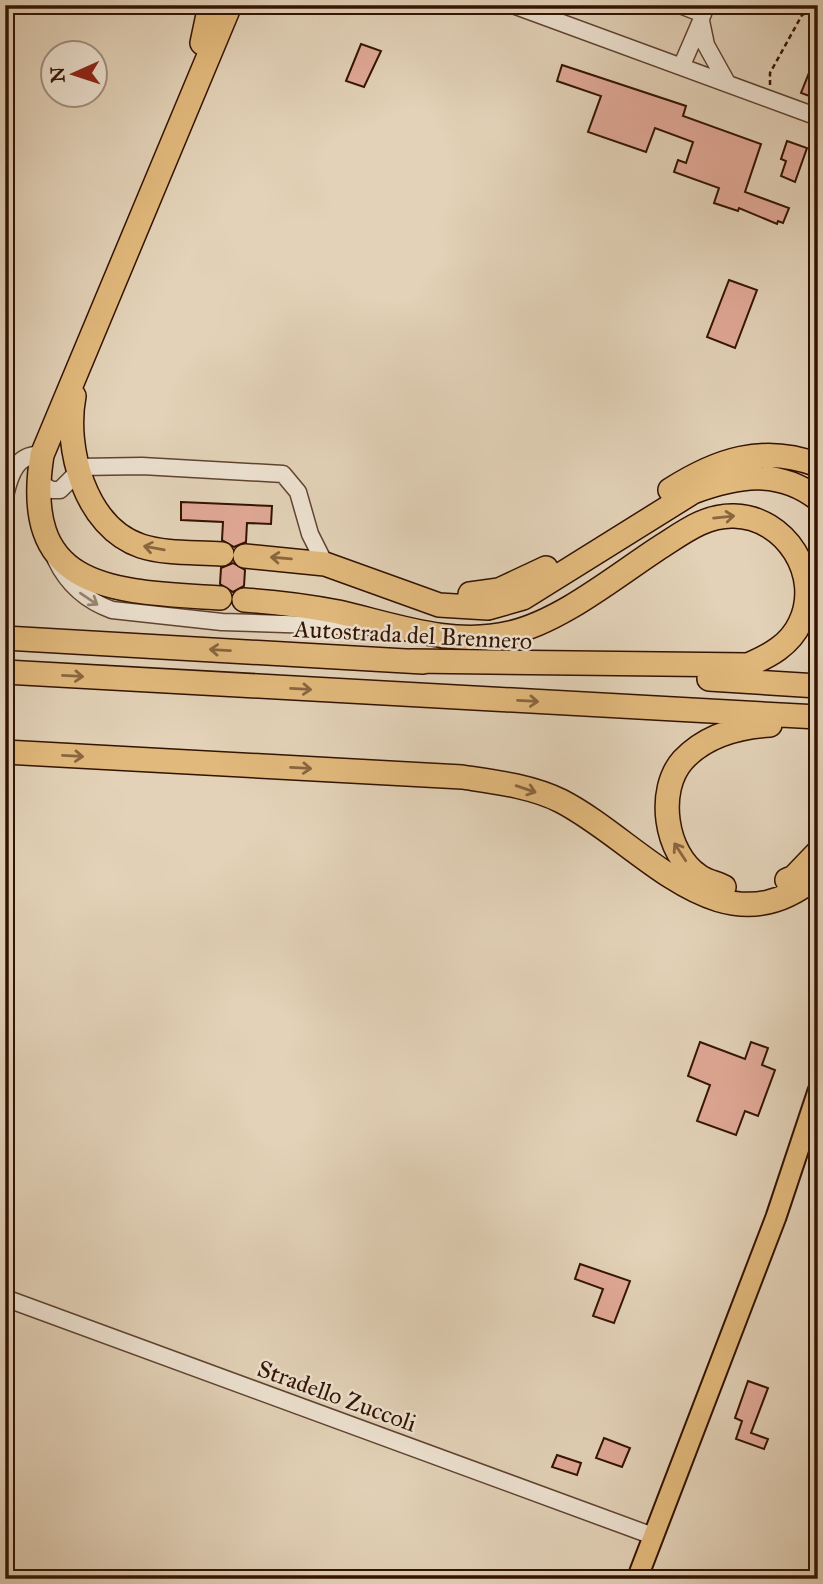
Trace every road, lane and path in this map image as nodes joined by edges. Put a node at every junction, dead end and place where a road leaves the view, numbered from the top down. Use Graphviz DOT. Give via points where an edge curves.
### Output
graph roads {
  1 [pos="210,5"];
  2 [pos="230,5"];
  3 [pos="513,5"];
  4 [pos="680,5"];
  5 [pos="818,8"];
  6 [pos="704,11"];
  7 [pos="682,65"];
  8 [pos="726,81"];
  9 [pos="770,98"];
  10 [pos="818,117"];
  11 [pos="171,145"];
  12 [pos="78,375"];
  13 [pos="42,455"];
  14 [pos="818,465"];
  15 [pos="79,468"];
  16 [pos="39,483"];
  17 [pos="5,496"];
  18 [pos="818,499"];
  19 [pos="818,516"];
  20 [pos="50,545"];
  21 [pos="222,554"];
  22 [pos="246,556"];
  23 [pos="324,564"];
  24 [pos="394,587"];
  25 [pos="220,598"];
  26 [pos="244,600"];
  27 [pos="395,626"];
  28 [pos="5,638"];
  29 [pos="411,661"];
  30 [pos="5,672"];
  31 [pos="818,686"];
  32 [pos="818,717"];
  33 [pos="818,724"];
  34 [pos="5,752"];
  35 [pos="818,852"];
  36 [pos="818,875"];
  37 [pos="818,1091"];
  38 [pos="5,1298"];
  39 [pos="653,1536"];
  40 [pos="637,1579"];
  1 -- 11 [label="highway"];
  2 -- 11 [label="highway"];
  3 -- 7 [label="street" via="646,56"];
  4 -- 6 [label="street"];
  5 -- 9 [label="path" via="802,15 770,73"];
  6 -- 7 [label="street"];
  6 -- 8 [label="street" via="706,45"];
  7 -- 8 [label="street"];
  8 -- 9 [label="street"];
  9 -- 10 [label="street"];
  11 -- 12 [label="highway"];
  12 -- 13 [label="highway"];
  12 -- 15 [label="highway" via="72,418"];
  13 -- 16 [label="highway"];
  13 -- 17 [label="street" via="20,460"];
  14 -- 24 [label="highway" via="801,458 763,454 728,460 692,476 565,557 499,590 435,594"];
  15 -- 16 [label="street" via="60,490"];
  21 -- 15 [label="highway, one-way" via="154,550 124,538 101,516"];
  15 -- 23 [label="street" via="142,466 283,474 298,492"];
  16 -- 20 [label="highway" via="42,526"];
  18 -- 24 [label="highway" via="783,480 753,476 723,481 693,492 576,568 506,605 467,609 439,605"];
  19 -- 27 [label="highway" via="786,495 736,490 683,514 549,601 514,616"];
  20 -- 25 [label="highway" via="63,565 84,578 153,594"];
  20 -- 27 [label="street, one-way" via="62,573 78,591 112,610 222,622"];
  23 -- 22 [label="highway, one-way"];
  23 -- 24 [label="highway"];
  26 -- 27 [label="highway" via="337,612"];
  27 -- 29 [label="highway, one-way" via="462,638 486,638 529,628 715,517 745,516 772,526 795,550 804,571 806,599 801,622 785,644 748,664"];
  29 -- 28 [label="highway, Autostrada del Brennero, one-way"];
  29 -- 31 [label="highway, Autostrada del Brennero"];
  30 -- 32 [label="highway, one-way"];
  35 -- 33 [label="highway, one-way" via="794,877 763,890 731,890 698,876 682,856 671,838 667,799 682,761 707,741 752,726"];
  34 -- 36 [label="highway, one-way" via="463,777 513,785 560,800 686,887 719,901 762,905"];
  37 -- 39 [label="main road" via="776,1217"];
  38 -- 39 [label="street, Stradello Zuccoli"];
  39 -- 40 [label="main road"];
}
